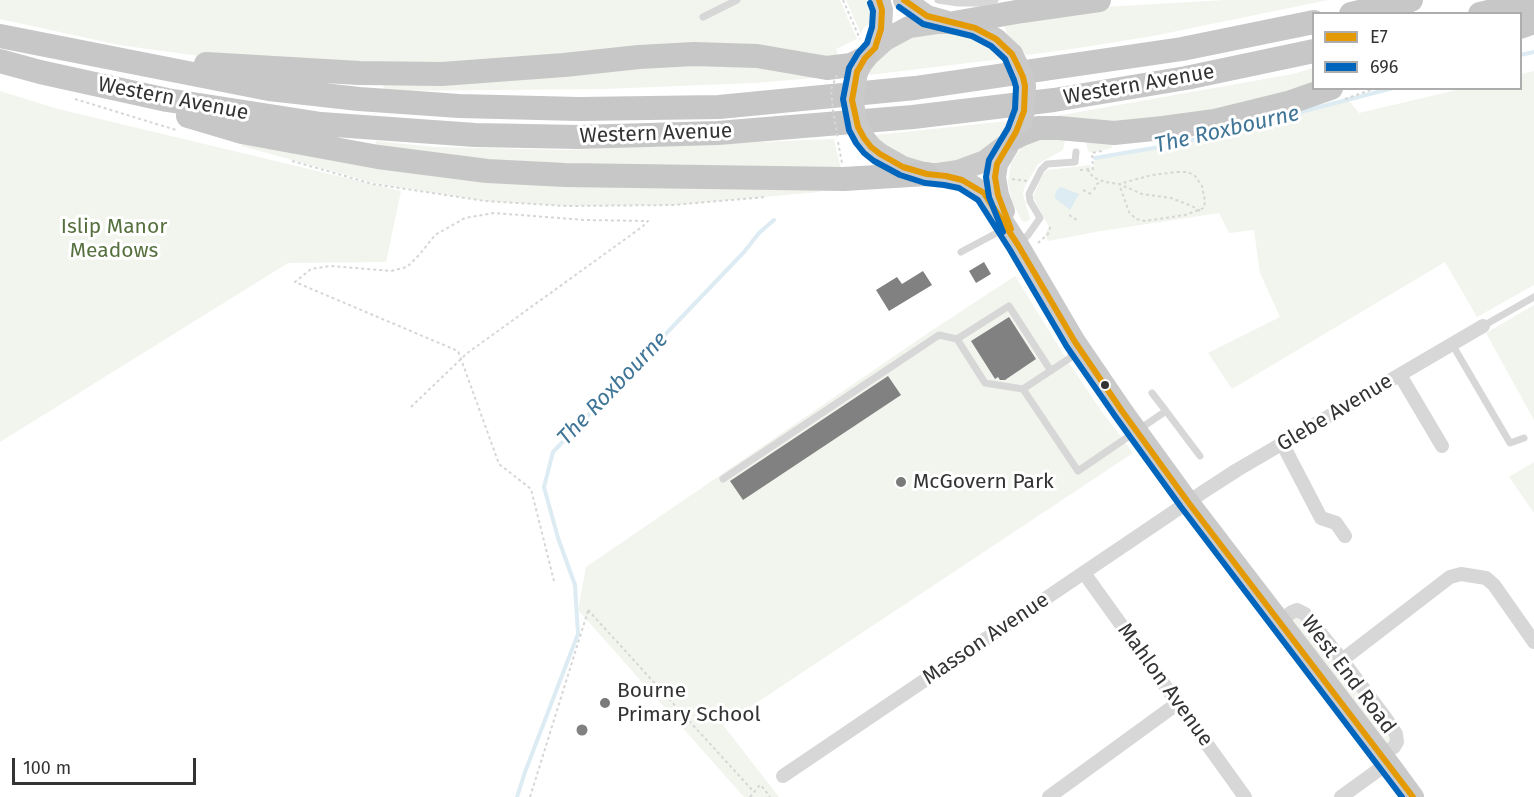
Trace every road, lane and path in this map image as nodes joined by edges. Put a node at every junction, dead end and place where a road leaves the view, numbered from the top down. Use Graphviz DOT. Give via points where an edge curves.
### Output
graph roads {
  1 [pos="737,0"];
  2 [pos="843,0"];
  3 [pos="879,0"];
  4 [pos="904,0"];
  5 [pos="938,0"];
  6 [pos="995,0"];
  7 [pos="1099,0"];
  8 [pos="1411,0"];
  9 [pos="1534,1"];
  10 [pos="726,3"];
  11 [pos="1360,12"];
  12 [pos="1488,12"];
  13 [pos="703,17"];
  14 [pos="1312,22"];
  15 [pos="951,23"];
  16 [pos="0,36"];
  17 [pos="33,44"];
  18 [pos="1312,51"];
  19 [pos="859,58"];
  20 [pos="0,61"];
  21 [pos="40,72"];
  22 [pos="1325,90"];
  23 [pos="1014,135"];
  24 [pos="1076,152"];
  25 [pos="1092,153"];
  26 [pos="842,162"];
  27 [pos="1088,169"];
  28 [pos="1078,170"];
  29 [pos="932,174"];
  30 [pos="1003,178"];
  31 [pos="1102,181"];
  32 [pos="1035,182"];
  33 [pos="1119,184"];
  34 [pos="1083,190"];
  35 [pos="1094,190"];
  36 [pos="1090,194"];
  37 [pos="1200,211"];
  38 [pos="1069,215"];
  39 [pos="1077,220"];
  40 [pos="1048,224"];
  41 [pos="1019,240"];
  42 [pos="961,252"];
  43 [pos="1534,297"];
  44 [pos="1483,326"];
  45 [pos="957,339"];
  46 [pos="1075,342"];
  47 [pos="1452,344"];
  48 [pos="461,359"];
  49 [pos="1051,371"];
  50 [pos="1400,375"];
  51 [pos="1023,389"];
  52 [pos="1152,393"];
  53 [pos="411,407"];
  54 [pos="1166,411"];
  55 [pos="1138,432"];
  56 [pos="1524,438"];
  57 [pos="1283,445"];
  58 [pos="1442,446"];
  59 [pos="1200,456"];
  60 [pos="723,480"];
  61 [pos="1188,502"];
  62 [pos="1345,536"];
  63 [pos="1084,573"];
  64 [pos="554,581"];
  65 [pos="1280,621"];
  66 [pos="1534,642"];
  67 [pos="1342,660"];
  68 [pos="1178,703"];
  69 [pos="1385,759"];
  70 [pos="783,776"];
  71 [pos="754,792"];
  72 [pos="530,797"];
  73 [pos="750,797"];
  74 [pos="770,797"];
  75 [pos="1049,797"];
  76 [pos="1245,797"];
  77 [pos="1341,797"];
  78 [pos="1413,797"];
  1 -- 10 [label="lane"];
  2 -- 19 [label="path"];
  3 -- 19 [label="main road" via="881,29"];
  4 -- 15 [label="main road" via="927,16"];
  5 -- 6 [label="lane"];
  7 -- 15 [label="highway"];
  8 -- 11 [label="highway"];
  9 -- 12 [label="highway"];
  10 -- 13 [label="lane"];
  14 -- 17 [label="highway, Western Avenue" via="1182,49 915,88 720,107 579,109 358,99 269,89"];
  15 -- 19 [label="main road" via="909,27"];
  15 -- 23 [label="main road, bridge" via="975,28 996,39 1012,54 1025,86 1024,111"];
  16 -- 17 [label="highway, Western Avenue"];
  17 -- 19 [label="highway" via="205,64 359,73 442,74 694,54 757,56 826,68 851,65"];
  18 -- 21 [label="highway, Western Avenue" via="1054,100 914,117 718,133 579,137 475,135 321,124 166,100"];
  19 -- 26 [label="path, bridge" via="831,89"];
  19 -- 29 [label="main road, bridge" via="852,100 864,138 888,160"];
  20 -- 21 [label="highway, Western Avenue"];
  21 -- 29 [label="highway" via="242,132 378,157 487,171 844,179"];
  22 -- 23 [label="highway" via="1215,121 1114,133 1059,128"];
  23 -- 29 [label="main road" via="985,161 958,171"];
  23 -- 41 [label="main road, West End Road" via="995,177 998,195"];
  24 -- 32 [label="lane" via="1075,162 1047,164"];
  25 -- 27 [label="path" via="1093,169"];
  27 -- 28 [label="path"];
  27 -- 31 [label="path"];
  29 -- 41 [label="main road, West End Road" via="962,180 984,193"];
  30 -- 32 [label="path"];
  31 -- 33 [label="path"];
  31 -- 35 [label="path"];
  32 -- 41 [label="lane" via="1029,194 1040,218 1028,235"];
  33 -- 37 [label="path" via="1142,194 1177,200"];
  33 -- 37 [label="path" via="1129,212 1136,219 1145,221"];
  33 -- 37 [label="path" via="1188,172 1202,186 1206,201"];
  34 -- 36 [label="path"];
  38 -- 39 [label="path"];
  40 -- 41 [label="path" via="1048,234"];
  41 -- 42 [label="lane"];
  41 -- 46 [label="main road, West End Road"];
  43 -- 44 [label="lane"];
  44 -- 47 [label="street, Glebe Avenue"];
  45 -- 49 [label="lane" via="1009,306"];
  45 -- 51 [label="lane" via="985,383"];
  45 -- 60 [label="lane" via="939,335"];
  46 -- 49 [label="lane" via="1070,358"];
  46 -- 55 [label="main road, West End Road"];
  47 -- 50 [label="street, Glebe Avenue"];
  47 -- 56 [label="lane" via="1510,443"];
  48 -- 48 [label="path" via="642,227 648,221 494,213 465,218 435,235 407,267 391,271 330,266 311,269 295,282 458,351"];
  48 -- 53 [label="path"];
  48 -- 64 [label="path" via="499,464 531,489"];
  49 -- 51 [label="lane"];
  50 -- 57 [label="street, Glebe Avenue"];
  50 -- 58 [label="street"];
  51 -- 55 [label="lane" via="1078,471"];
  52 -- 54 [label="lane"];
  54 -- 55 [label="lane"];
  54 -- 59 [label="lane"];
  55 -- 61 [label="main road, West End Road"];
  57 -- 61 [label="street, Glebe Avenue"];
  57 -- 62 [label="street" via="1321,518 1336,523"];
  61 -- 63 [label="street, Masson Avenue"];
  61 -- 65 [label="main road, West End Road"];
  63 -- 68 [label="street, Mahlon Avenue"];
  63 -- 70 [label="street, Masson Avenue"];
  65 -- 67 [label="street, West End Road" via="1297,610 1305,614"];
  65 -- 69 [label="main road, West End Road"];
  66 -- 67 [label="street" via="1494,585 1486,578 1461,574 1450,577"];
  67 -- 69 [label="street, West End Road" via="1396,734 1397,742"];
  68 -- 75 [label="street"];
  68 -- 76 [label="street, Mahlon Avenue"];
  69 -- 77 [label="street"];
  69 -- 78 [label="main road, West End Road"];
  71 -- 72 [label="path" via="588,610"];
  71 -- 73 [label="path"];
  71 -- 74 [label="path" via="761,785"];
}
